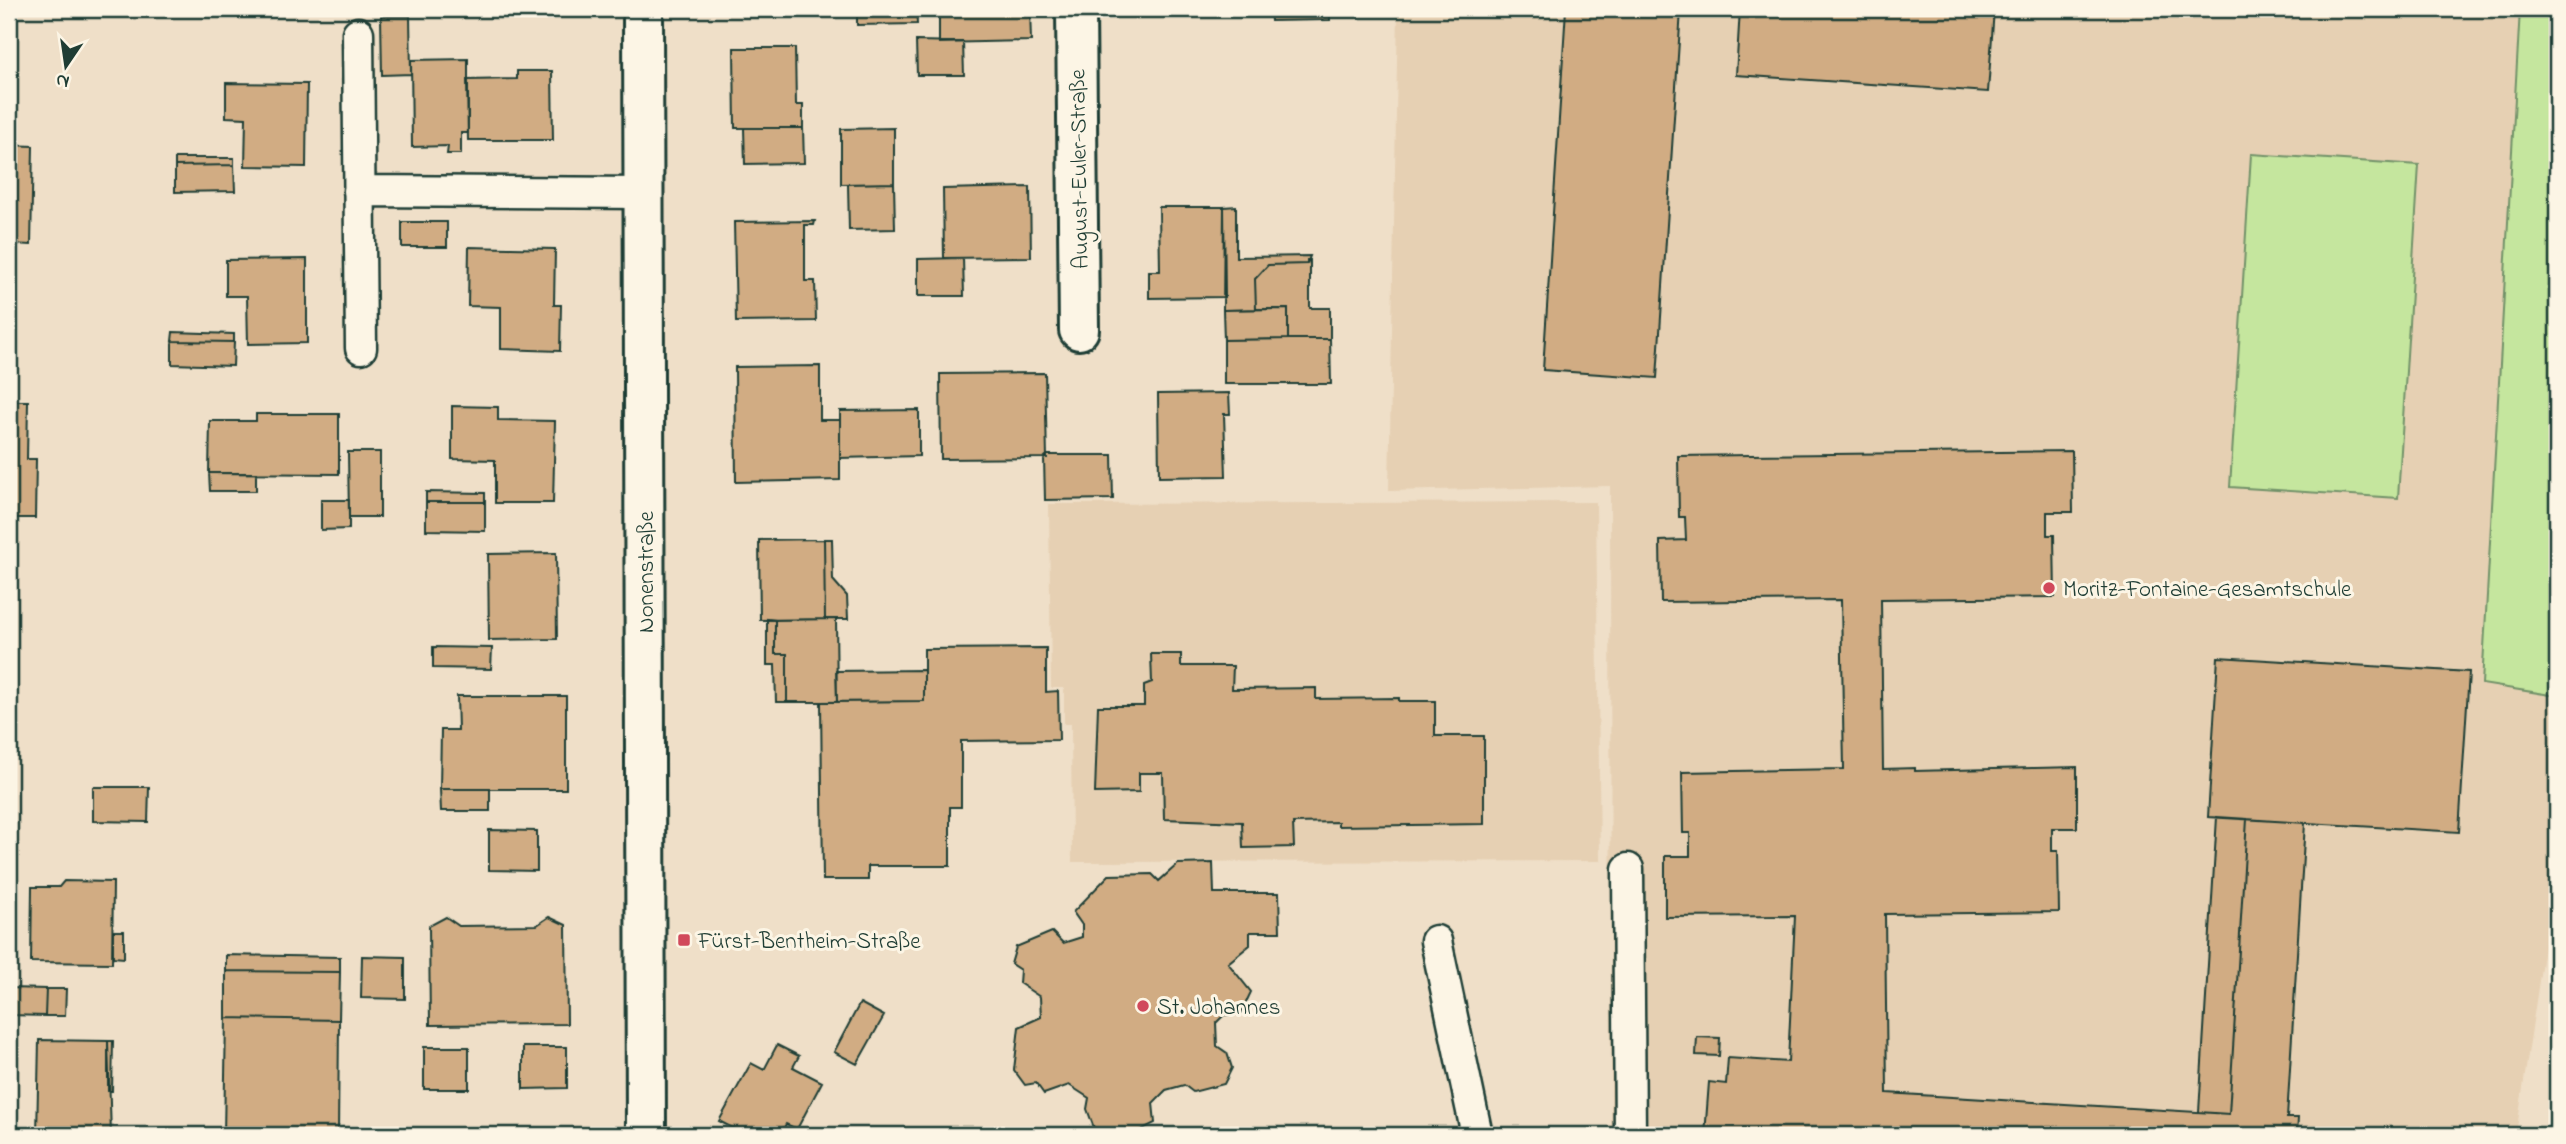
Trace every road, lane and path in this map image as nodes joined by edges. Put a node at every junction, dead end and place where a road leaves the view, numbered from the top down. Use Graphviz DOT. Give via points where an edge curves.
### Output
graph roads {
  1 [pos="643,9"];
  2 [pos="1076,9"];
  3 [pos="358,33"];
  4 [pos="359,191"];
  5 [pos="644,193"];
  6 [pos="1079,330"];
  7 [pos="361,348"];
  8 [pos="1628,869"];
  9 [pos="1436,941"];
  10 [pos="646,1135"];
  11 [pos="1477,1135"];
  12 [pos="1630,1135"];
  1 -- 5 [label="street, Nonenstraße"];
  2 -- 6 [label="street, August-Euler-Straße"];
  3 -- 4 [label="lane"];
  4 -- 5 [label="lane"];
  4 -- 7 [label="lane"];
  5 -- 10 [label="street, Nonenstraße"];
  8 -- 12 [label="lane"];
  9 -- 11 [label="lane"];
}
